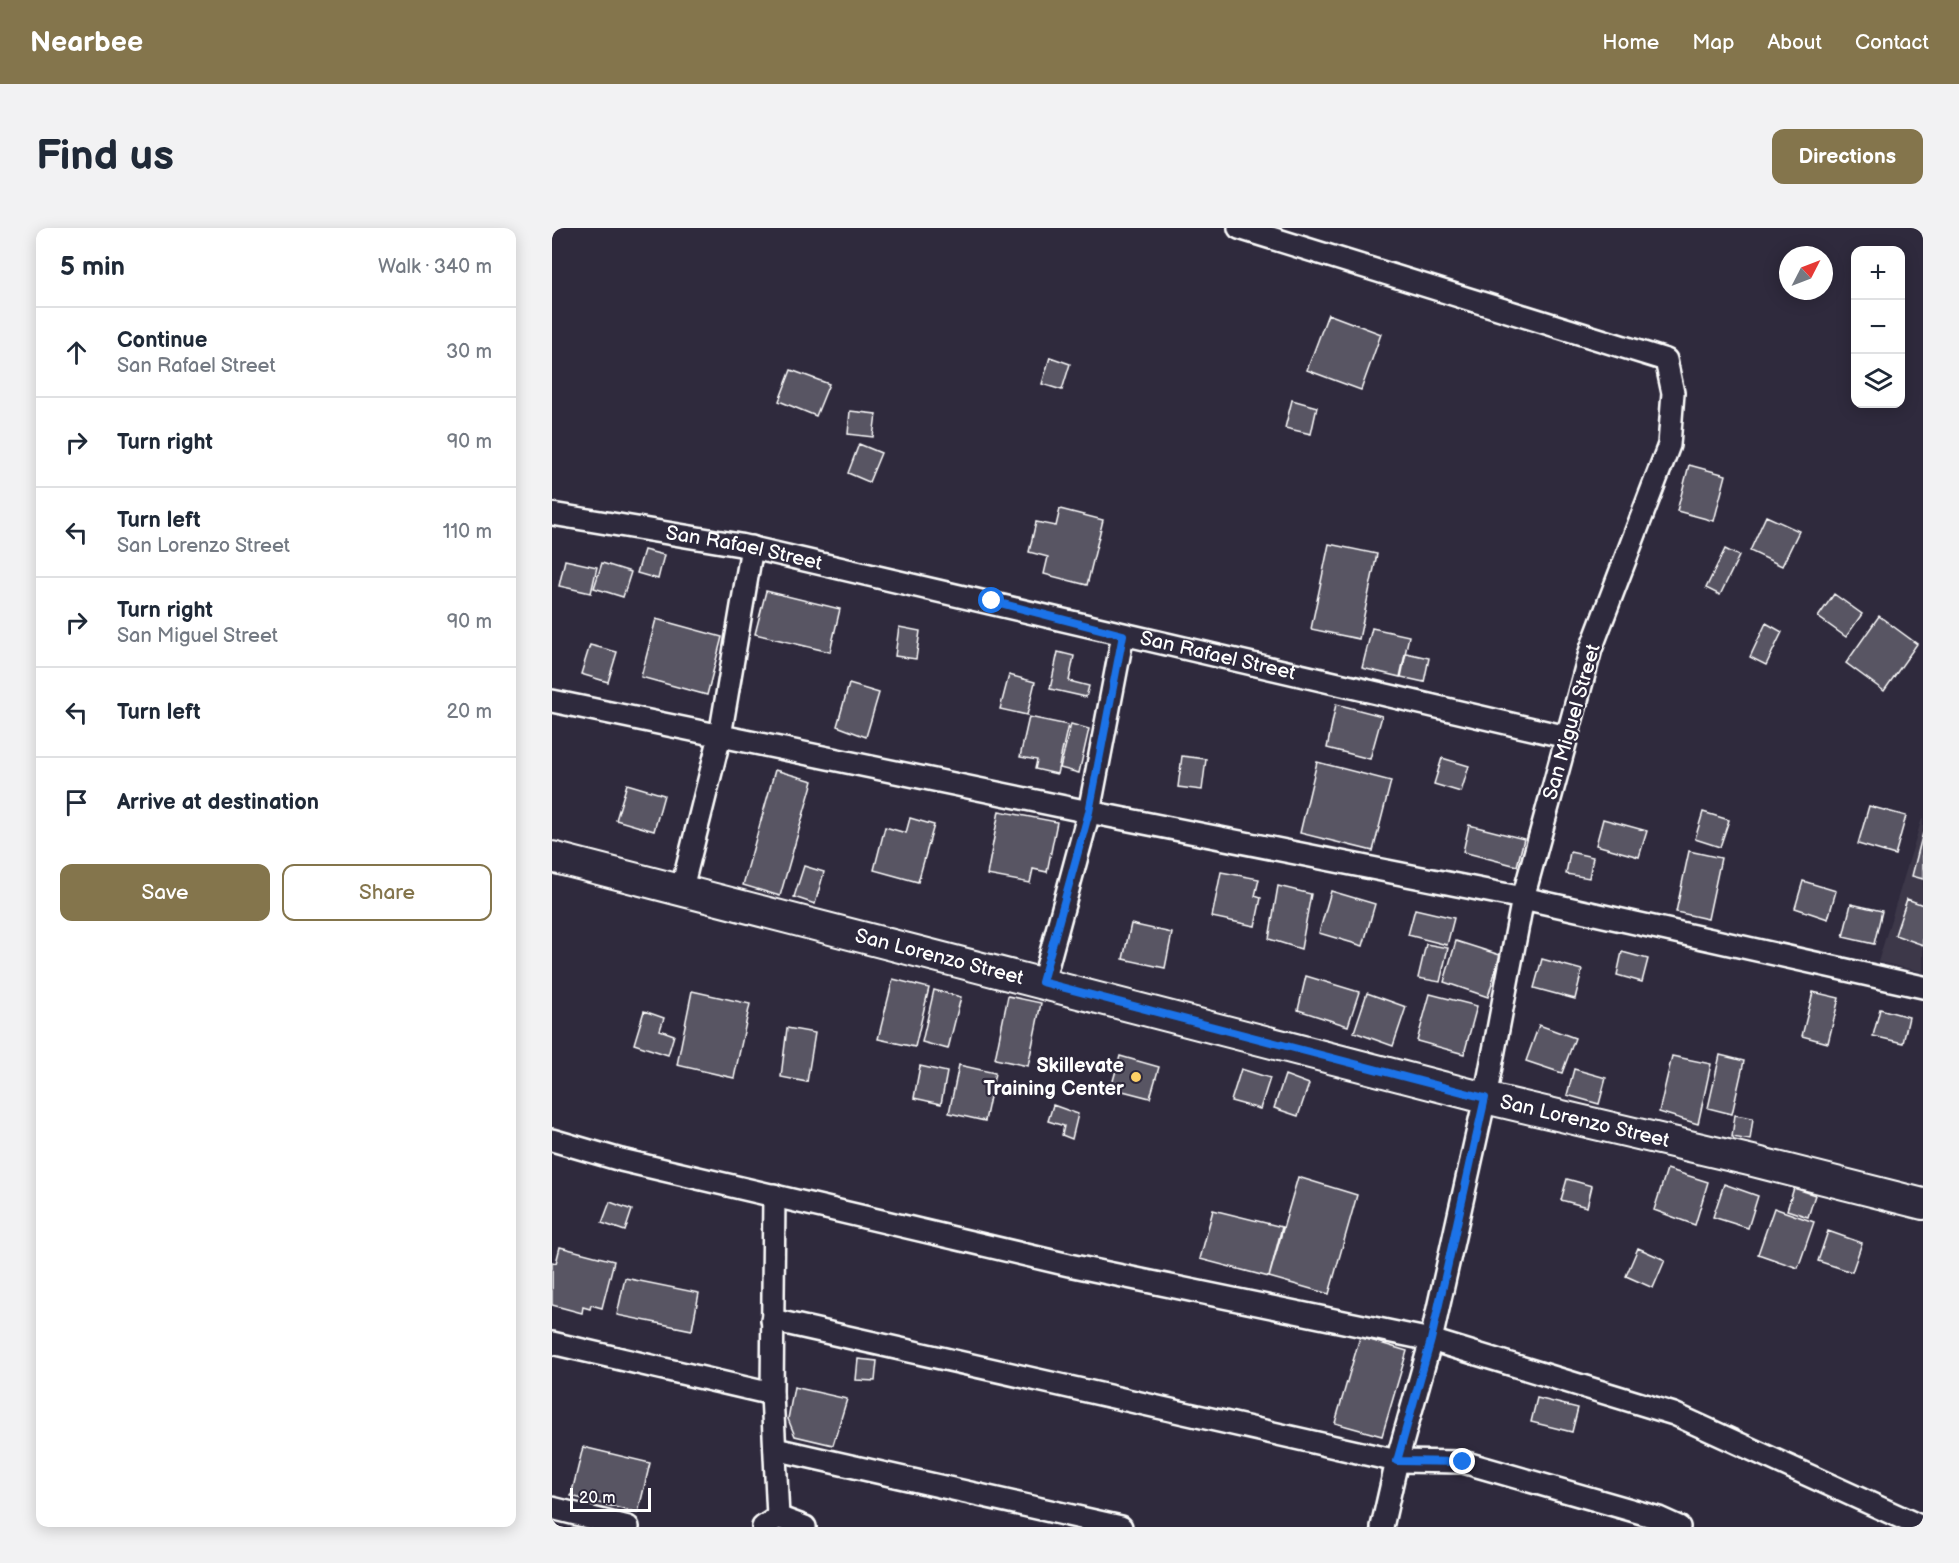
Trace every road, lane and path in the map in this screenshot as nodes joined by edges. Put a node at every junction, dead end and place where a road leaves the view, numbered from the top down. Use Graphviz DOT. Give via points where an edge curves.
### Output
graph roads {
  1 [pos="1239,228"];
  2 [pos="552,514"];
  3 [pos="752,547"];
  4 [pos="1123,635"];
  5 [pos="552,701"];
  6 [pos="720,736"];
  7 [pos="1567,737"];
  8 [pos="1089,812"];
  9 [pos="552,856"];
  10 [pos="682,888"];
  11 [pos="1523,898"];
  12 [pos="1042,982"];
  13 [pos="1923,987"];
  14 [pos="1485,1098"];
  15 [pos="552,1140"];
  16 [pos="774,1195"];
  17 [pos="1923,1204"];
  18 [pos="772,1320"];
  19 [pos="1431,1340"];
  20 [pos="552,1343"];
  21 [pos="772,1394"];
  22 [pos="775,1449"];
  23 [pos="1397,1461"];
  24 [pos="552,1508"];
  25 [pos="771,1522"];
  26 [pos="628,1527"];
  27 [pos="805,1527"];
  28 [pos="1121,1527"];
  29 [pos="1382,1527"];
  30 [pos="1679,1527"];
  31 [pos="1922,1527"];
  1 -- 7 [label="street, San Miguel Street" via="1666,360 1673,393 1668,445 1591,650"];
  2 -- 3 [label="street, San Rafael Street"];
  3 -- 4 [label="street, San Rafael Street"];
  3 -- 6 [label="street"];
  4 -- 7 [label="street, San Rafael Street"];
  4 -- 8 [label="street"];
  5 -- 6 [label="street"];
  6 -- 8 [label="street"];
  6 -- 10 [label="street"];
  7 -- 11 [label="street, San Miguel Street"];
  8 -- 11 [label="street"];
  8 -- 12 [label="street"];
  9 -- 10 [label="street, San Lorenzo Street"];
  10 -- 12 [label="street, San Lorenzo Street"];
  11 -- 13 [label="street"];
  11 -- 14 [label="street, San Miguel Street"];
  12 -- 14 [label="street, San Lorenzo Street"];
  14 -- 17 [label="street, San Lorenzo Street"];
  14 -- 19 [label="street, San Miguel Street"];
  15 -- 16 [label="street"];
  16 -- 18 [label="street"];
  16 -- 19 [label="street" via="1070,1265"];
  18 -- 21 [label="street"];
  18 -- 23 [label="street"];
  19 -- 23 [label="street, San Miguel Street"];
  19 -- 31 [label="street" via="1674,1414"];
  20 -- 21 [label="street"];
  21 -- 22 [label="street"];
  22 -- 25 [label="street"];
  22 -- 28 [label="street"];
  23 -- 29 [label="street, San Miguel Street"];
  23 -- 30 [label="street" via="1463,1462"];
  24 -- 26 [label="street"];
  25 -- 27 [label="street"];
}
